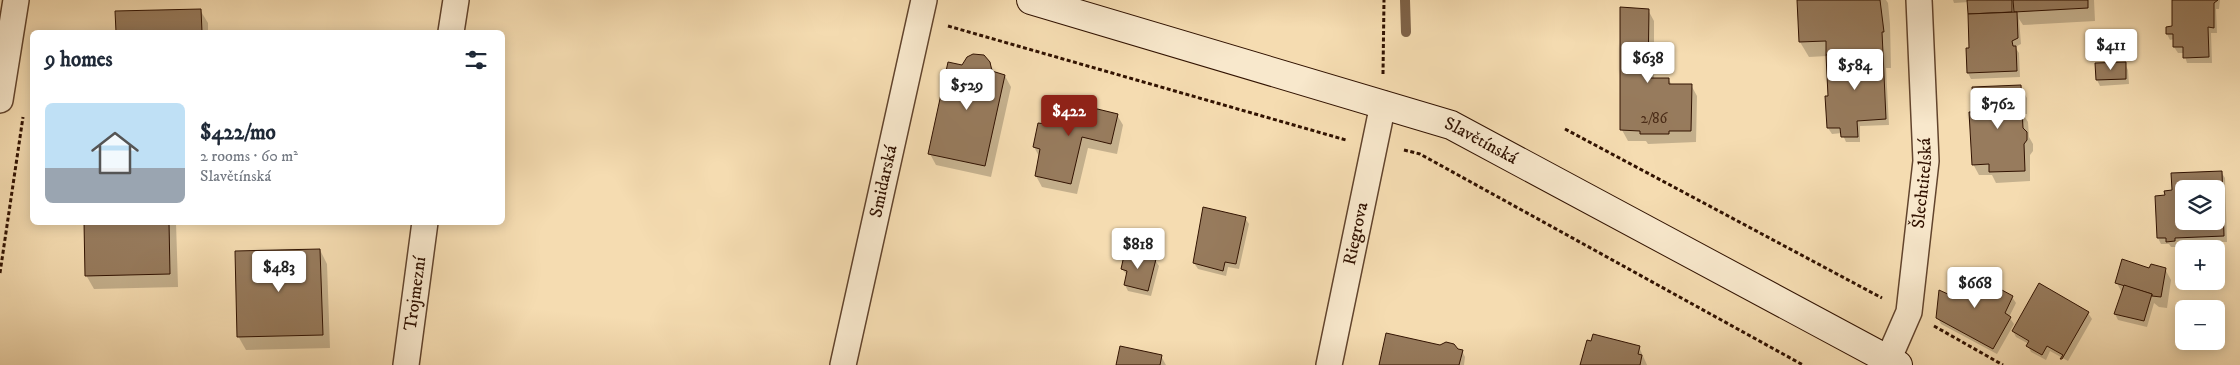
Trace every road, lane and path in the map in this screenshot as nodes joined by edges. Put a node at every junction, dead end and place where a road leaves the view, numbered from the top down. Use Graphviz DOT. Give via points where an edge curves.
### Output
graph roads {
  1 [pos="16,0"];
  2 [pos="456,0"];
  3 [pos="924,0"];
  4 [pos="1031,0"];
  5 [pos="1384,0"];
  6 [pos="1919,0"];
  7 [pos="451,30"];
  8 [pos="2,61"];
  9 [pos="0,100"];
  10 [pos="1383,104"];
  11 [pos="24,112"];
  12 [pos="1565,128"];
  13 [pos="426,225"];
  14 [pos="0,273"];
  15 [pos="1909,312"];
  16 [pos="1893,362"];
  17 [pos="406,365"];
  18 [pos="843,365"];
  19 [pos="1330,365"];
  20 [pos="2003,365"];
  1 -- 8 [label="street"];
  2 -- 7 [label="street"];
  3 -- 18 [label="street, Smidarská"];
  4 -- 10 [label="street, Slavětínská"];
  5 -- 10 [label="path"];
  6 -- 15 [label="street, Šlechtitelská" via="1926,161"];
  8 -- 9 [label="street"];
  10 -- 16 [label="street, Slavětínská" via="1451,125"];
  10 -- 19 [label="street, Riegrova"];
  11 -- 14 [label="path"];
  12 -- 15 [label="path"];
  13 -- 17 [label="street, Trojmezní"];
  15 -- 16 [label="street, Šlechtitelská"];
  15 -- 20 [label="path"];
}
